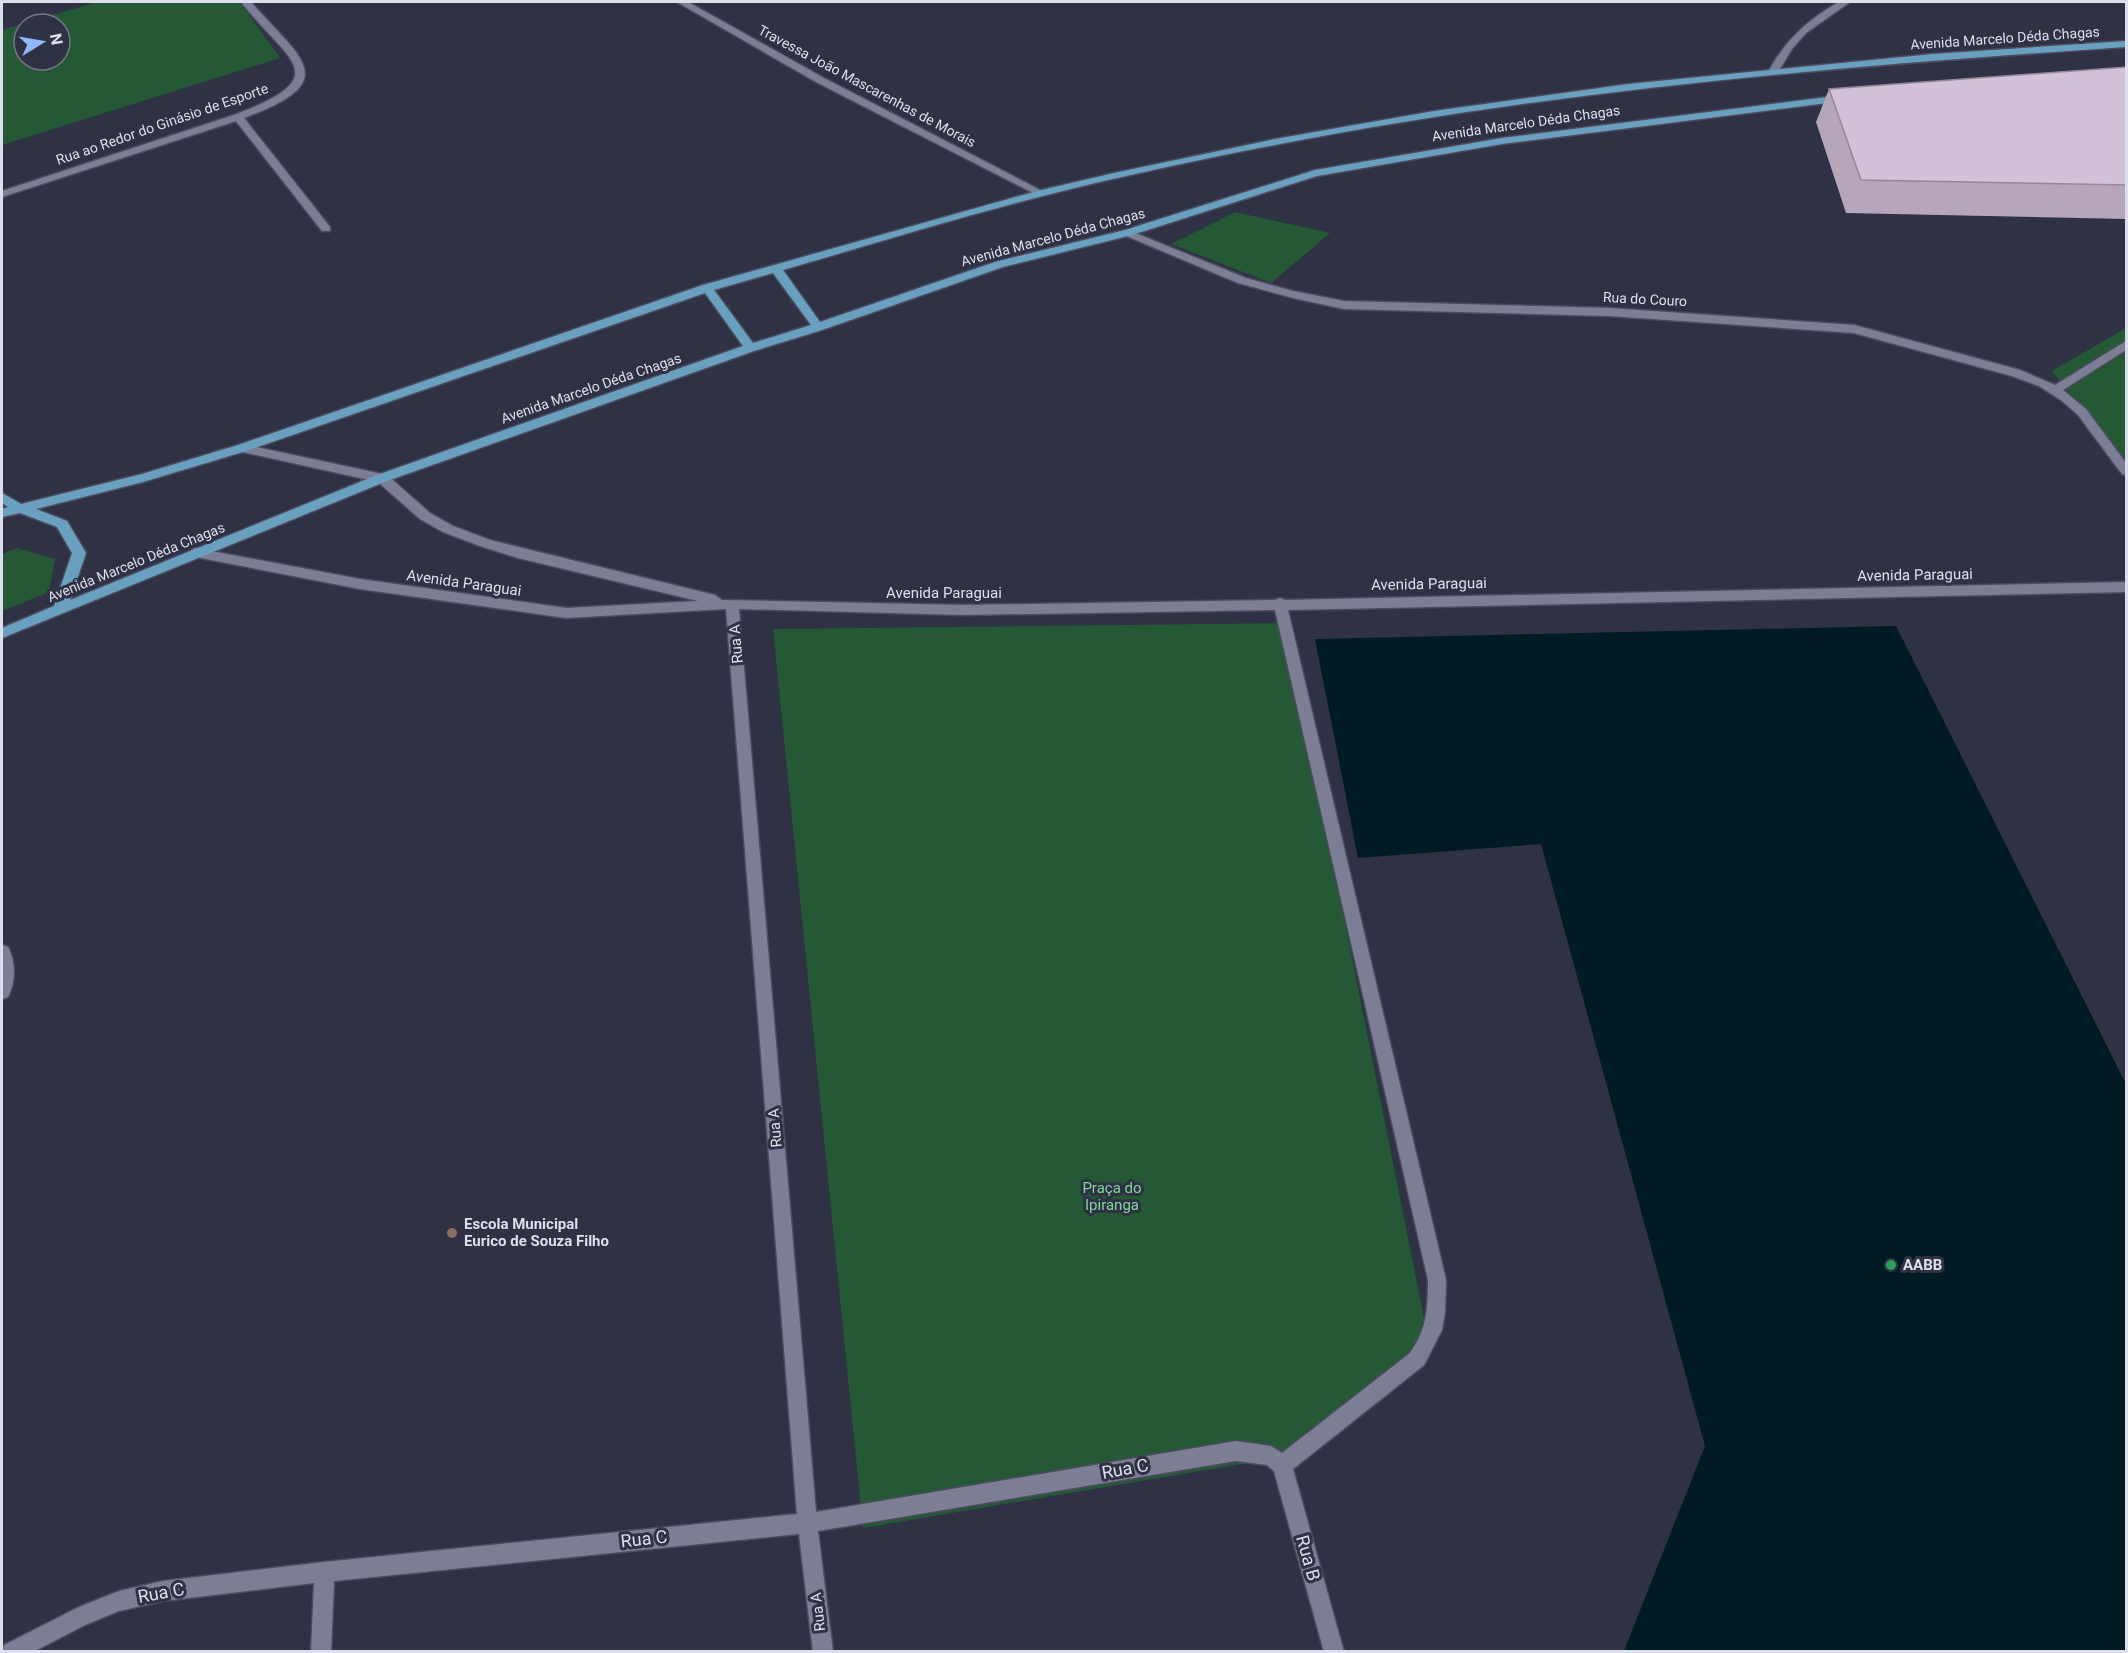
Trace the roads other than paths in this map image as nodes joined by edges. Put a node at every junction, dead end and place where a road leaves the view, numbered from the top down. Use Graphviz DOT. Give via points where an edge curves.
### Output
graph roads {
  1 [pos="246,2"];
  2 [pos="682,2"];
  3 [pos="1845,2"];
  4 [pos="2127,44"];
  5 [pos="1773,72"];
  6 [pos="1861,96"];
  7 [pos="238,117"];
  8 [pos="1041,193"];
  9 [pos="2,194"];
  10 [pos="326,229"];
  11 [pos="1128,233"];
  12 [pos="776,268"];
  13 [pos="707,288"];
  14 [pos="818,327"];
  15 [pos="2127,345"];
  16 [pos="750,348"];
  17 [pos="2055,390"];
  18 [pos="242,448"];
  19 [pos="2127,471"];
  20 [pos="382,478"];
  21 [pos="2,497"];
  22 [pos="17,507"];
  23 [pos="2,513"];
  24 [pos="195,553"];
  25 [pos="2127,587"];
  26 [pos="1280,603"];
  27 [pos="732,604"];
  28 [pos="60,609"];
  29 [pos="2,633"];
  30 [pos="2,952"];
  31 [pos="2,992"];
  32 [pos="1282,1465"];
  33 [pos="807,1523"];
  34 [pos="324,1572"];
  35 [pos="11,1652"];
  36 [pos="321,1652"];
  37 [pos="823,1652"];
  38 [pos="1334,1652"];
  1 -- 7 [label="street, Rua ao Redor do Ginásio de Esporte" via="290,50 302,75 285,95"];
  2 -- 8 [label="street, Travessa João Mascarenhas de Morais" via="820,80"];
  3 -- 5 [label="street" via="1800,32 1787,45"];
  4 -- 5 [label="main road, Avenida Marcelo Déda Chagas"];
  5 -- 8 [label="main road, Avenida Marcelo Déda Chagas" via="1434,114 1275,141"];
  6 -- 11 [label="main road, Avenida Marcelo Déda Chagas" via="1502,141 1315,173"];
  7 -- 9 [label="street, Rua ao Redor do Ginásio de Esporte"];
  7 -- 10 [label="street"];
  8 -- 12 [label="main road, Avenida Marcelo Déda Chagas"];
  11 -- 14 [label="main road, Avenida Marcelo Déda Chagas" via="999,264"];
  11 -- 17 [label="street, Rua do Couro" via="1234,277 1344,305 1620,313 1831,326 1930,348 2030,377"];
  12 -- 13 [label="main road, Avenida Marcelo Déda Chagas"];
  12 -- 14 [label="main road"];
  13 -- 16 [label="main road"];
  13 -- 18 [label="main road, Avenida Marcelo Déda Chagas"];
  14 -- 16 [label="main road, Avenida Marcelo Déda Chagas"];
  15 -- 17 [label="street"];
  16 -- 20 [label="main road, Avenida Marcelo Déda Chagas"];
  17 -- 19 [label="street, Rua do Couro" via="2082,412"];
  18 -- 20 [label="street"];
  18 -- 22 [label="main road, Avenida Marcelo Déda Chagas" via="143,478"];
  20 -- 24 [label="main road, Avenida Marcelo Déda Chagas"];
  20 -- 27 [label="street, Avenida Paraguai" via="425,516 485,543"];
  21 -- 22 [label="main road"];
  22 -- 23 [label="main road, Avenida Marcelo Déda Chagas"];
  22 -- 28 [label="main road" via="62,524 79,553"];
  24 -- 27 [label="street, Avenida Paraguai" via="360,584 566,613"];
  24 -- 28 [label="main road, Avenida Marcelo Déda Chagas"];
  25 -- 26 [label="street, Avenida Paraguai"];
  26 -- 27 [label="street, Avenida Paraguai" via="963,610"];
  26 -- 32 [label="street" via="1437,1280 1437,1322 1418,1359"];
  27 -- 33 [label="street, Rua A"];
  28 -- 29 [label="main road, Avenida Marcelo Déda Chagas"];
  30 -- 31 [label="street" via="7,968"];
  32 -- 33 [label="street, Rua C" via="1271,1456 1236,1450"];
  32 -- 38 [label="street, Rua B"];
  33 -- 34 [label="street, Rua C"];
  33 -- 37 [label="street, Rua A"];
  34 -- 35 [label="street, Rua C" via="163,1591 119,1601"];
  34 -- 36 [label="street"];
}
